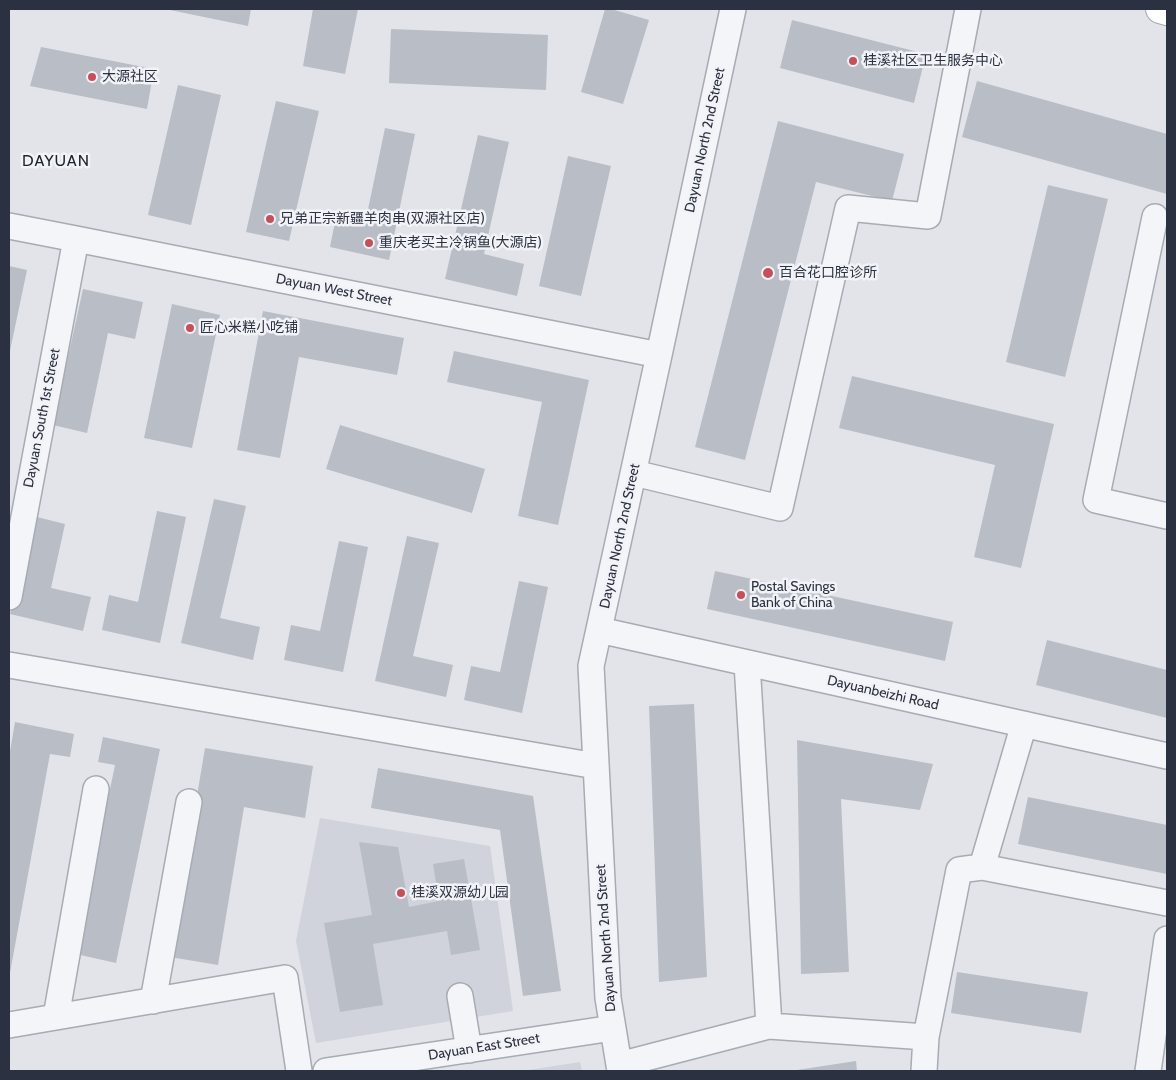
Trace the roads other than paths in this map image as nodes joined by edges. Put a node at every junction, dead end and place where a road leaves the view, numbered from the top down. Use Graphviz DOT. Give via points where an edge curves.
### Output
graph roads {
  1 [pos="733,9"];
  2 [pos="968,9"];
  3 [pos="1160,9"];
  4 [pos="1167,11"];
  5 [pos="1155,217"];
  6 [pos="9,226"];
  7 [pos="76,239"];
  8 [pos="659,355"];
  9 [pos="634,473"];
  10 [pos="1167,516"];
  11 [pos="9,597"];
  12 [pos="599,630"];
  13 [pos="747,663"];
  14 [pos="9,666"];
  15 [pos="1024,724"];
  16 [pos="1167,756"];
  17 [pos="596,766"];
  18 [pos="96,789"];
  19 [pos="189,802"];
  20 [pos="982,867"];
  21 [pos="1167,903"];
  22 [pos="1167,939"];
  23 [pos="460,996"];
  24 [pos="153,1001"];
  25 [pos="56,1017"];
  26 [pos="9,1025"];
  27 [pos="769,1026"];
  28 [pos="613,1028"];
  29 [pos="926,1037"];
  30 [pos="469,1050"];
  31 [pos="620,1068"];
  32 [pos="299,1071"];
  33 [pos="326,1071"];
  34 [pos="924,1071"];
  35 [pos="1148,1071"];
  1 -- 8 [label="street, Dayuan North 2nd Street"];
  2 -- 9 [label="street" via="928,216 848,208 780,508"];
  3 -- 4 [label="main road"];
  5 -- 10 [label="street" via="1096,500"];
  6 -- 7 [label="street, Dayuan West Street"];
  7 -- 8 [label="street, Dayuan West Street"];
  7 -- 11 [label="street, Dayuan South 1st Street"];
  8 -- 9 [label="street, Dayuan North 2nd Street"];
  9 -- 12 [label="street, Dayuan North 2nd Street"];
  12 -- 13 [label="street, Dayuanbeizhi Road"];
  12 -- 17 [label="street, Dayuan North 2nd Street" via="591,666"];
  13 -- 15 [label="street, Dayuanbeizhi Road"];
  13 -- 27 [label="street"];
  14 -- 17 [label="street"];
  15 -- 16 [label="street, Dayuanbeizhi Road"];
  15 -- 20 [label="street"];
  17 -- 28 [label="street, Dayuan North 2nd Street" via="608,998"];
  18 -- 25 [label="street"];
  19 -- 24 [label="street"];
  20 -- 21 [label="street"];
  20 -- 29 [label="street" via="959,870"];
  22 -- 35 [label="street"];
  23 -- 30 [label="street"];
  24 -- 25 [label="street"];
  24 -- 32 [label="street" via="285,978"];
  25 -- 26 [label="street"];
  27 -- 29 [label="street"];
  27 -- 31 [label="street"];
  28 -- 30 [label="street, Dayuan East Street"];
  28 -- 31 [label="street, Dayuan North 2nd Street"];
  29 -- 34 [label="street"];
  30 -- 33 [label="street, Dayuan East Street"];
}
